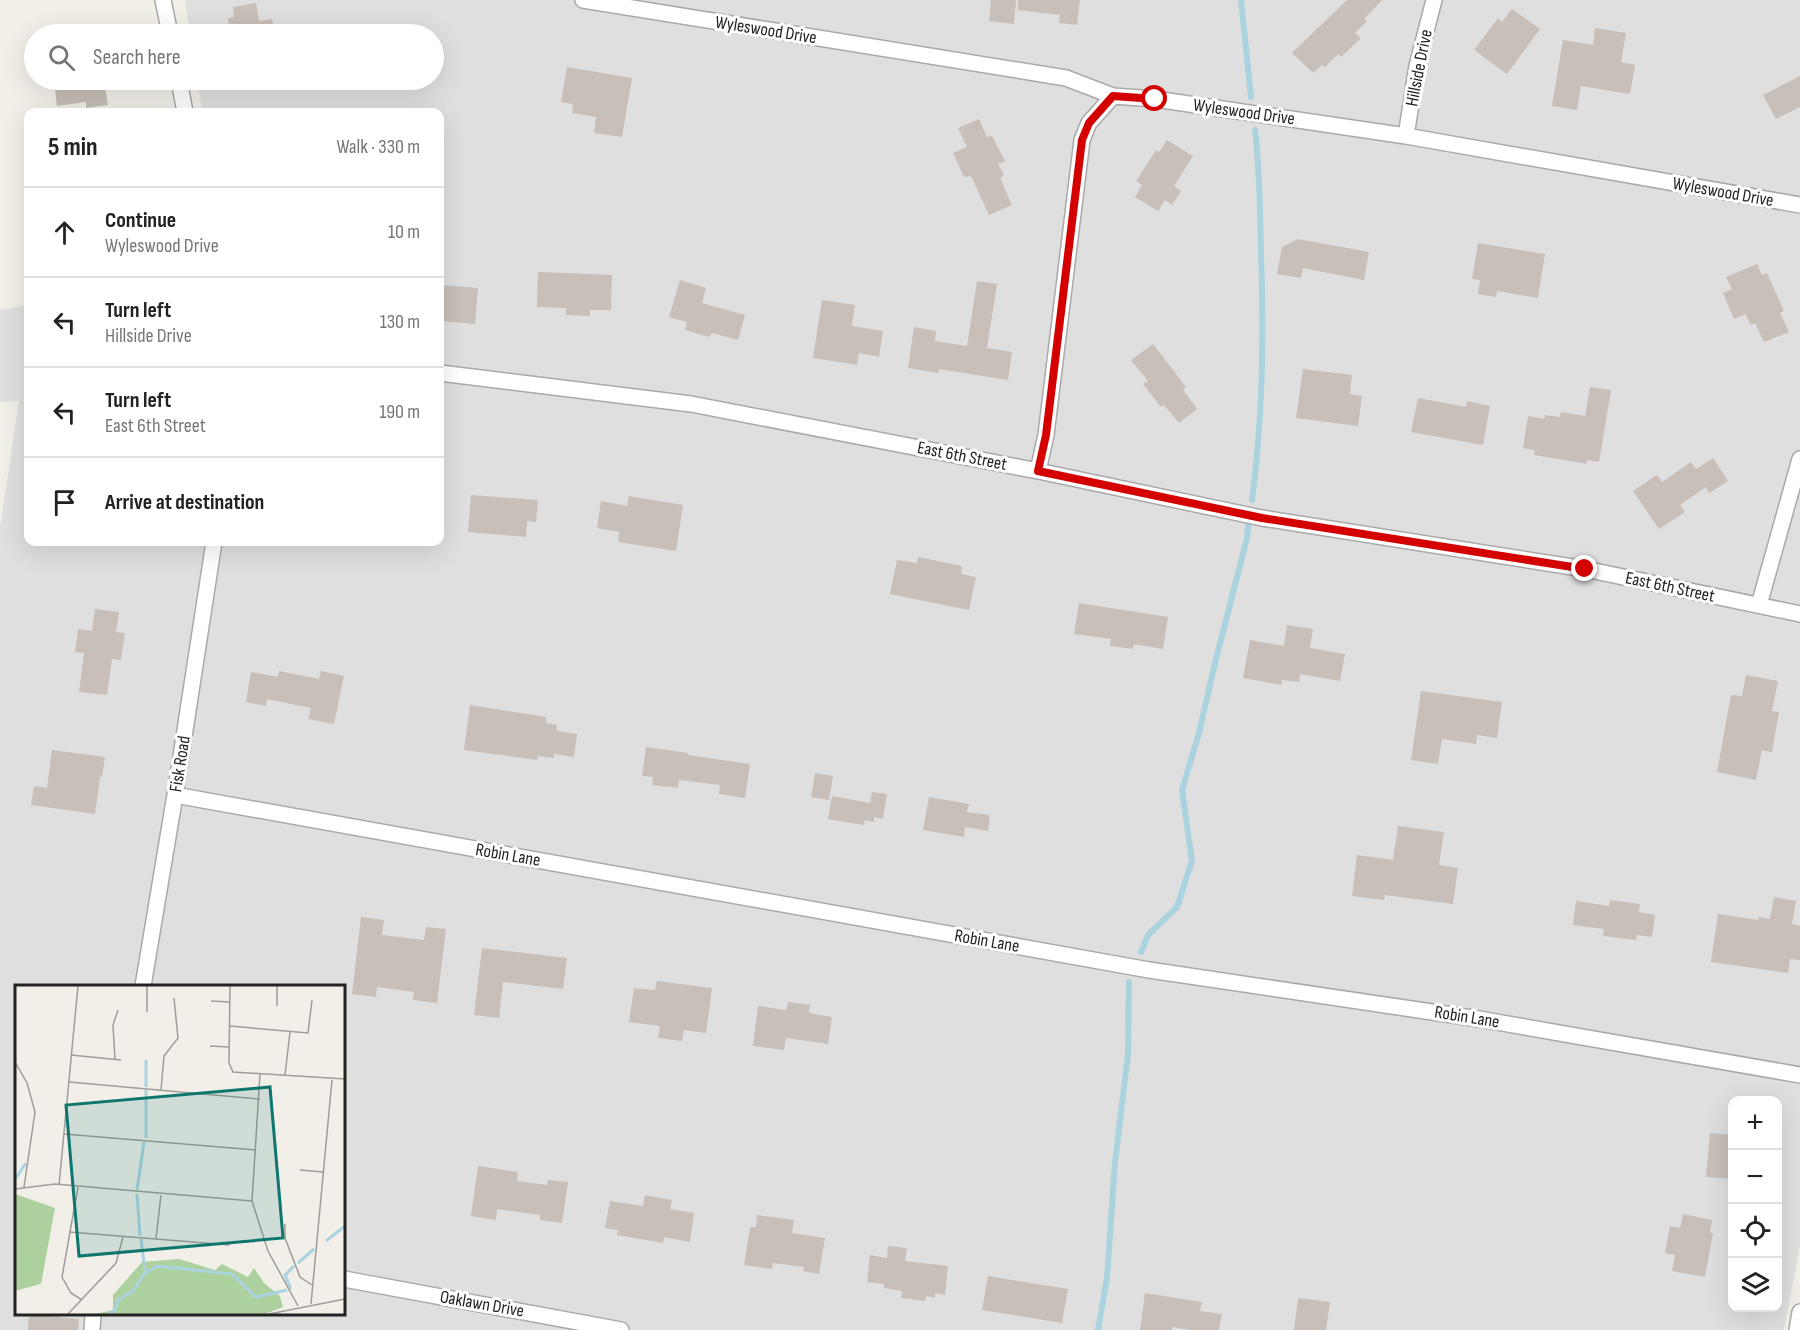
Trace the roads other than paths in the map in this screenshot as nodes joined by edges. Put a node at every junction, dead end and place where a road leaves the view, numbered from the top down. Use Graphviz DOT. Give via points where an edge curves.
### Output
graph roads {
  1 [pos="163,0"];
  2 [pos="583,0"];
  3 [pos="1434,0"];
  4 [pos="168,24"];
  5 [pos="181,90"];
  6 [pos="1113,96"];
  7 [pos="184,108"];
  8 [pos="1406,136"];
  9 [pos="1800,205"];
  10 [pos="444,373"];
  11 [pos="1800,459"];
  12 [pos="1038,471"];
  13 [pos="213,546"];
  14 [pos="1759,605"];
  15 [pos="1800,614"];
  16 [pos="176,795"];
  17 [pos="143,985"];
  18 [pos="1800,1075"];
  19 [pos="345,1279"];
  20 [pos="1800,1312"];
  21 [pos="93,1315"];
  22 [pos="92,1330"];
  23 [pos="621,1330"];
  24 [pos="1797,1330"];
  1 -- 4 [label="street"];
  2 -- 6 [label="street, Wyleswood Drive" via="1066,78"];
  3 -- 8 [label="street, Hillside Drive" via="1417,66"];
  5 -- 7 [label="street"];
  6 -- 8 [label="street, Wyleswood Drive"];
  6 -- 12 [label="street" via="1089,123 1082,140 1046,435"];
  8 -- 9 [label="street, Wyleswood Drive"];
  10 -- 12 [label="street, East 6th Street" via="691,404"];
  11 -- 14 [label="street"];
  12 -- 14 [label="street, East 6th Street" via="1262,518 1585,569"];
  13 -- 16 [label="street, Fisk Road"];
  14 -- 15 [label="street, East 6th Street"];
  16 -- 17 [label="street, Fisk Road"];
  16 -- 18 [label="street, Robin Lane" via="1149,970 1479,1019"];
  19 -- 23 [label="street, Oaklawn Drive"];
  20 -- 24 [label="street"];
  21 -- 22 [label="street"];
}
